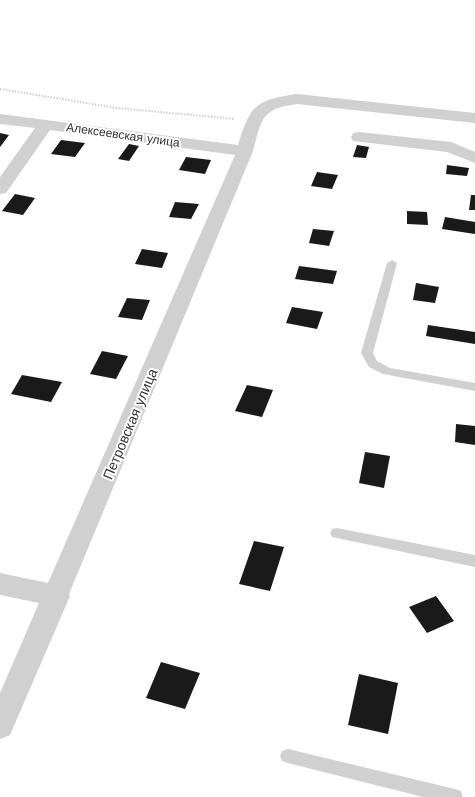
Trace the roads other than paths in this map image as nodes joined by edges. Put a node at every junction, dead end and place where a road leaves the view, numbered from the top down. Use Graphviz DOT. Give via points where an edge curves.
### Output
graph roads {
  1 [pos="475,118"];
  2 [pos="0,119"];
  3 [pos="46,125"];
  4 [pos="359,137"];
  5 [pos="245,152"];
  6 [pos="475,158"];
  7 [pos="0,189"];
  8 [pos="392,263"];
  9 [pos="475,387"];
  10 [pos="337,533"];
  11 [pos="475,561"];
  12 [pos="0,584"];
  13 [pos="57,596"];
  14 [pos="0,726"];
  15 [pos="288,756"];
  16 [pos="455,797"];
  1 -- 5 [label="street, Петровская улица" via="297,99 274,102 260,110 254,120"];
  2 -- 3 [label="street, Алексеевская улица"];
  3 -- 5 [label="street, Алексеевская улица"];
  3 -- 7 [label="street"];
  4 -- 6 [label="street" via="451,148"];
  5 -- 13 [label="street, Петровская улица"];
  8 -- 9 [label="lane" via="367,353 373,364 387,371"];
  10 -- 11 [label="lane"];
  12 -- 13 [label="street"];
  13 -- 14 [label="street, Петровская улица"];
  15 -- 16 [label="lane"];
}
